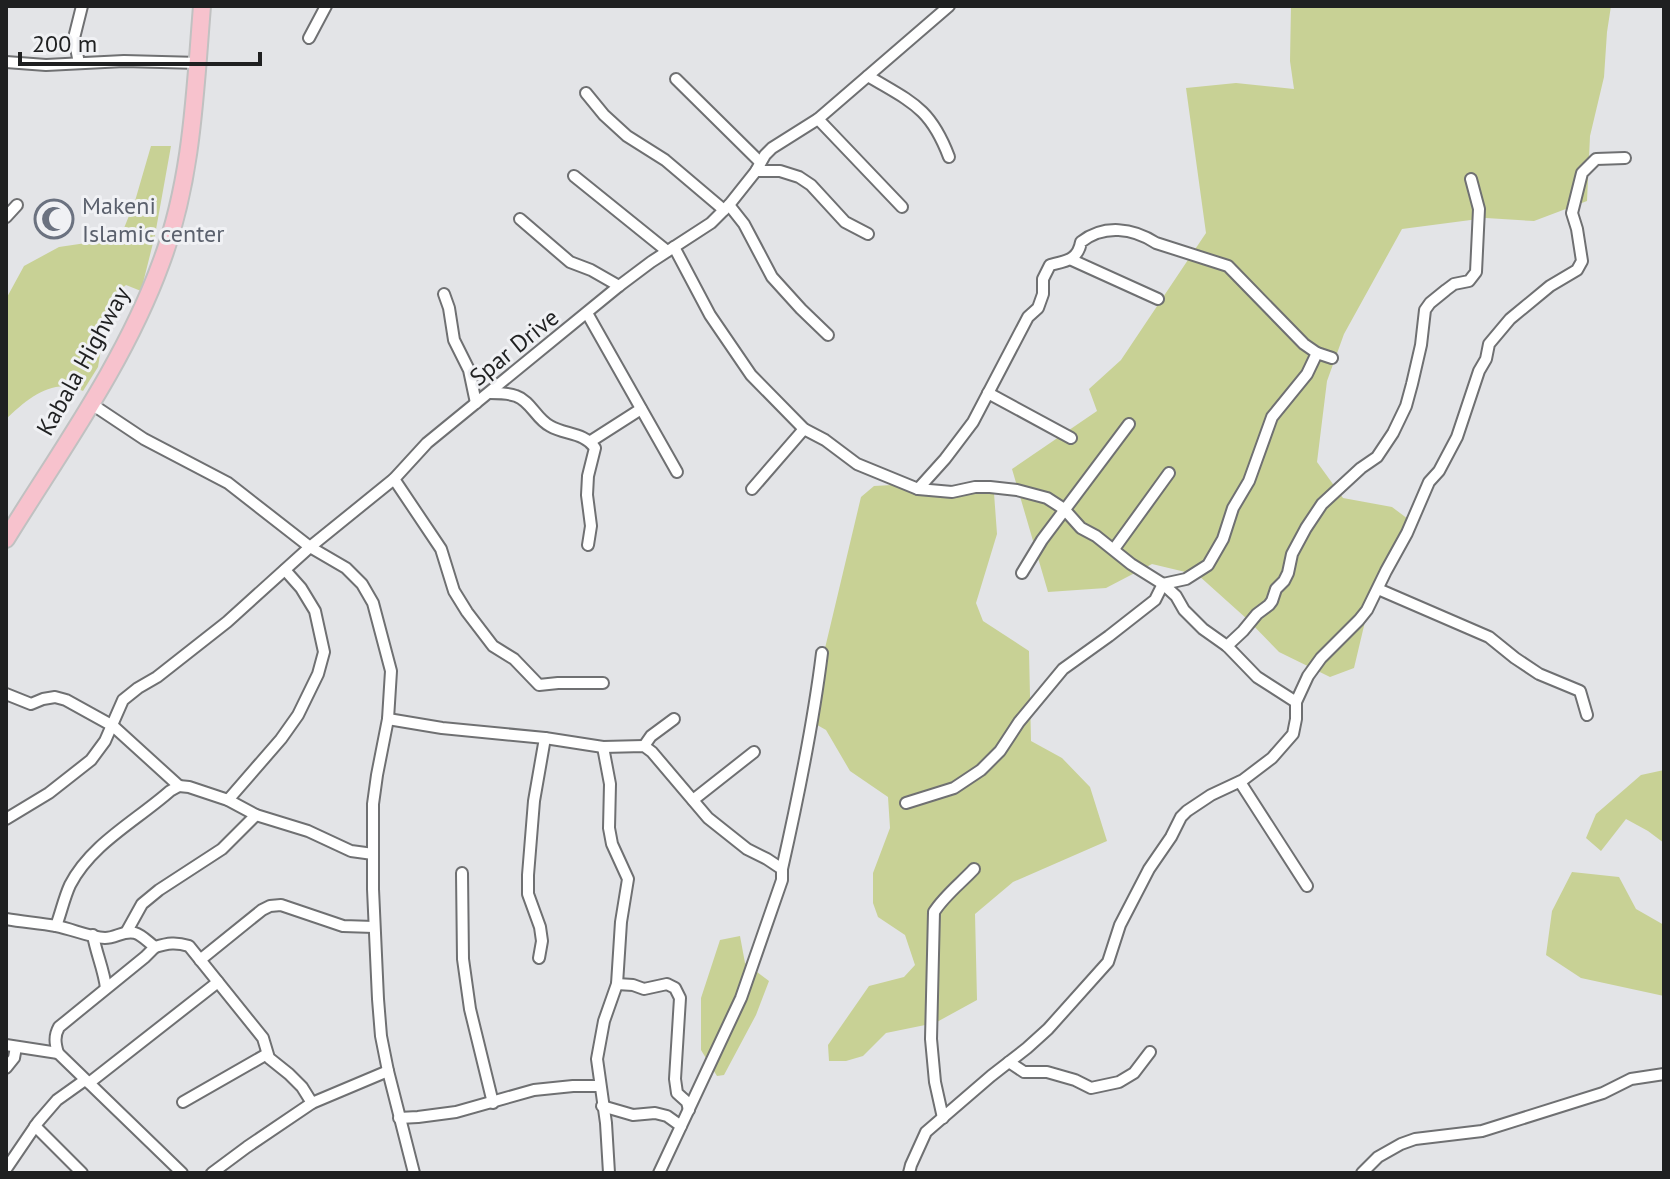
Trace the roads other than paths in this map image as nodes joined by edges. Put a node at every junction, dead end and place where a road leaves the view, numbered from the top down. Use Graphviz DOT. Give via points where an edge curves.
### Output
graph roads {
  1 [pos="82,6"];
  2 [pos="202,6"];
  3 [pos="326,6"];
  4 [pos="949,6"];
  5 [pos="309,38"];
  6 [pos="6,62"];
  7 [pos="79,63"];
  8 [pos="199,63"];
  9 [pos="868,76"];
  10 [pos="676,79"];
  11 [pos="586,93"];
  12 [pos="818,119"];
  13 [pos="949,157"];
  14 [pos="1625,158"];
  15 [pos="758,166"];
  16 [pos="574,176"];
  17 [pos="1471,179"];
  18 [pos="17,205"];
  19 [pos="726,207"];
  20 [pos="902,207"];
  21 [pos="6,217"];
  22 [pos="520,219"];
  23 [pos="868,234"];
  24 [pos="671,249"];
  25 [pos="1072,260"];
  26 [pos="619,286"];
  27 [pos="444,294"];
  28 [pos="1158,299"];
  29 [pos="587,313"];
  30 [pos="828,335"];
  31 [pos="1317,353"];
  32 [pos="1332,358"];
  33 [pos="490,393"];
  34 [pos="988,393"];
  35 [pos="90,403"];
  36 [pos="476,403"];
  37 [pos="641,409"];
  38 [pos="1129,424"];
  39 [pos="804,429"];
  40 [pos="1071,438"];
  41 [pos="591,441"];
  42 [pos="677,472"];
  43 [pos="1169,473"];
  44 [pos="394,479"];
  45 [pos="752,489"];
  46 [pos="918,489"];
  47 [pos="1064,509"];
  48 [pos="6,539"];
  49 [pos="588,545"];
  50 [pos="310,547"];
  51 [pos="1114,549"];
  52 [pos="285,570"];
  53 [pos="1022,573"];
  54 [pos="1163,584"];
  55 [pos="1378,589"];
  56 [pos="1227,646"];
  57 [pos="822,653"];
  58 [pos="603,683"];
  59 [pos="1302,689"];
  60 [pos="1279,692"];
  61 [pos="6,694"];
  62 [pos="1296,702"];
  63 [pos="1587,715"];
  64 [pos="388,719"];
  65 [pos="674,719"];
  66 [pos="113,726"];
  67 [pos="545,738"];
  68 [pos="644,746"];
  69 [pos="603,747"];
  70 [pos="754,752"];
  71 [pos="1240,782"];
  72 [pos="179,786"];
  73 [pos="228,800"];
  74 [pos="693,800"];
  75 [pos="906,803"];
  76 [pos="256,815"];
  77 [pos="6,819"];
  78 [pos="373,854"];
  79 [pos="782,869"];
  80 [pos="974,869"];
  81 [pos="462,873"];
  82 [pos="1307,886"];
  83 [pos="6,919"];
  84 [pos="56,926"];
  85 [pos="374,927"];
  86 [pos="127,931"];
  87 [pos="93,935"];
  88 [pos="155,947"];
  89 [pos="539,958"];
  90 [pos="200,960"];
  91 [pos="218,982"];
  92 [pos="617,984"];
  93 [pos="106,988"];
  94 [pos="11,1046"];
  95 [pos="1150,1052"];
  96 [pos="58,1053"];
  97 [pos="267,1054"];
  98 [pos="1009,1062"];
  99 [pos="6,1068"];
  100 [pos="388,1071"];
  101 [pos="1664,1074"];
  102 [pos="87,1081"];
  103 [pos="600,1086"];
  104 [pos="183,1102"];
  105 [pos="312,1103"];
  106 [pos="493,1103"];
  107 [pos="602,1106"];
  108 [pos="689,1110"];
  109 [pos="399,1118"];
  110 [pos="943,1118"];
  111 [pos="35,1126"];
  112 [pos="681,1126"];
  113 [pos="6,1169"];
  114 [pos="82,1173"];
  115 [pos="182,1173"];
  116 [pos="212,1173"];
  117 [pos="414,1173"];
  118 [pos="609,1173"];
  119 [pos="659,1173"];
  120 [pos="909,1173"];
  121 [pos="1362,1173"];
  1 -- 7 [label="street" via="74,38"];
  2 -- 8 [label="main road, Kabala Highway"];
  3 -- 5 [label="street"];
  4 -- 9 [label="street, Spar Drive"];
  6 -- 7 [label="street"];
  7 -- 8 [label="street"];
  8 -- 35 [label="main road, Kabala Highway" via="188,157 162,262 130,334"];
  9 -- 12 [label="street, Spar Drive"];
  9 -- 13 [label="street" via="907,97 929,117"];
  10 -- 15 [label="street"];
  11 -- 19 [label="street" via="627,136"];
  12 -- 15 [label="street, Spar Drive" via="772,148"];
  12 -- 20 [label="street"];
  14 -- 55 [label="street" via="1596,159 1582,173 1572,213 1582,261 1510,319 1489,344 1457,437 1429,482"];
  15 -- 19 [label="street, Spar Drive"];
  15 -- 23 [label="street" via="799,177 845,222"];
  16 -- 24 [label="street"];
  17 -- 56 [label="street" via="1479,209 1476,272 1425,310 1409,395 1393,433 1377,457 1322,504 1269,605"];
  18 -- 21 [label="street"];
  19 -- 24 [label="street, Spar Drive"];
  19 -- 30 [label="street" via="744,224 772,277"];
  22 -- 26 [label="street" via="570,262"];
  24 -- 26 [label="street, Spar Drive"];
  24 -- 39 [label="street" via="751,375"];
  25 -- 28 [label="street"];
  25 -- 31 [label="street" via="1088,237 1126,230 1228,266"];
  25 -- 34 [label="street" via="1050,265 1038,308 1028,317"];
  26 -- 29 [label="street, Spar Drive"];
  27 -- 36 [label="street"];
  29 -- 33 [label="street, Spar Drive"];
  29 -- 37 [label="street"];
  31 -- 32 [label="street"];
  31 -- 54 [label="street" via="1272,417 1249,481 1208,565 1186,579"];
  33 -- 36 [label="street, Spar Drive"];
  33 -- 41 [label="street" via="519,396 549,426"];
  34 -- 40 [label="street"];
  34 -- 46 [label="street" via="973,422"];
  35 -- 48 [label="main road, Kabala Highway"];
  35 -- 50 [label="street" via="144,439 228,483"];
  36 -- 44 [label="street, Spar Drive"];
  37 -- 41 [label="street"];
  37 -- 42 [label="street"];
  38 -- 47 [label="street"];
  39 -- 45 [label="street"];
  39 -- 46 [label="street" via="857,464"];
  41 -- 49 [label="street" via="595,448 588,476"];
  43 -- 51 [label="street"];
  44 -- 50 [label="street, Spar Drive"];
  44 -- 58 [label="street" via="441,549 454,591 493,646 539,685"];
  46 -- 47 [label="street" via="1017,490"];
  47 -- 51 [label="street" via="1081,528"];
  47 -- 53 [label="street"];
  50 -- 52 [label="street, Spar Drive"];
  50 -- 64 [label="street" via="346,568 373,603 391,671"];
  51 -- 54 [label="street"];
  52 -- 66 [label="street, Spar Drive" via="123,700"];
  52 -- 73 [label="street" via="315,611 324,652 298,715"];
  54 -- 56 [label="street" via="1203,629"];
  54 -- 75 [label="street" via="1155,600 1063,669 981,770 954,788"];
  55 -- 59 [label="street"];
  55 -- 63 [label="street" via="1489,637 1539,674 1580,691"];
  56 -- 60 [label="street"];
  57 -- 79 [label="street"];
  59 -- 60 [label="street"];
  59 -- 62 [label="street"];
  60 -- 62 [label="street"];
  61 -- 66 [label="street" via="31,704 55,697 66,700"];
  62 -- 71 [label="street" via="1293,734"];
  64 -- 67 [label="street"];
  64 -- 78 [label="street" via="373,804"];
  65 -- 68 [label="street"];
  66 -- 72 [label="street"];
  66 -- 77 [label="street, Spar Drive" via="91,760"];
  67 -- 69 [label="street"];
  67 -- 89 [label="street" via="528,875 542,941"];
  68 -- 69 [label="street"];
  68 -- 74 [label="street"];
  69 -- 92 [label="street" via="612,844 628,879"];
  70 -- 74 [label="street"];
  71 -- 82 [label="street"];
  71 -- 98 [label="street" via="1181,817 1120,925 1108,962 1048,1029"];
  72 -- 73 [label="street"];
  72 -- 84 [label="street" via="85,861"];
  73 -- 76 [label="street"];
  74 -- 79 [label="street" via="747,849"];
  76 -- 78 [label="street" via="351,851"];
  76 -- 86 [label="street" via="222,849 142,904"];
  78 -- 85 [label="street"];
  79 -- 108 [label="street" via="741,998"];
  80 -- 110 [label="street" via="934,912 931,1039"];
  81 -- 106 [label="street" via="463,959"];
  83 -- 84 [label="street"];
  84 -- 87 [label="street"];
  85 -- 90 [label="street" via="343,926 270,906"];
  85 -- 100 [label="street"];
  86 -- 87 [label="street" via="115,937"];
  86 -- 88 [label="street"];
  87 -- 93 [label="street"];
  88 -- 90 [label="street" via="168,942 189,946"];
  88 -- 93 [label="street"];
  90 -- 91 [label="street"];
  91 -- 97 [label="street" via="263,1038"];
  91 -- 102 [label="street"];
  92 -- 103 [label="street" via="600,1041"];
  92 -- 108 [label="street" via="675,988 680,998 675,1079"];
  93 -- 96 [label="street" via="59,1027"];
  94 -- 96 [label="street"];
  94 -- 99 [label="street" via="14,1058"];
  95 -- 98 [label="street" via="1134,1073 1091,1088 1047,1072 1024,1072"];
  96 -- 102 [label="street"];
  97 -- 104 [label="street"];
  97 -- 105 [label="street"];
  98 -- 110 [label="street"];
  100 -- 105 [label="street"];
  100 -- 109 [label="street"];
  101 -- 121 [label="street" via="1631,1079 1482,1131 1415,1139 1378,1157"];
  102 -- 111 [label="street" via="57,1100"];
  102 -- 115 [label="street"];
  103 -- 106 [label="street" via="534,1090"];
  103 -- 107 [label="street"];
  105 -- 116 [label="street"];
  106 -- 109 [label="street"];
  107 -- 112 [label="street" via="633,1115 667,1116"];
  107 -- 118 [label="street"];
  108 -- 112 [label="street"];
  109 -- 117 [label="street"];
  110 -- 120 [label="street" via="926,1132"];
  111 -- 113 [label="street"];
  111 -- 114 [label="street"];
  112 -- 119 [label="street"];
}
